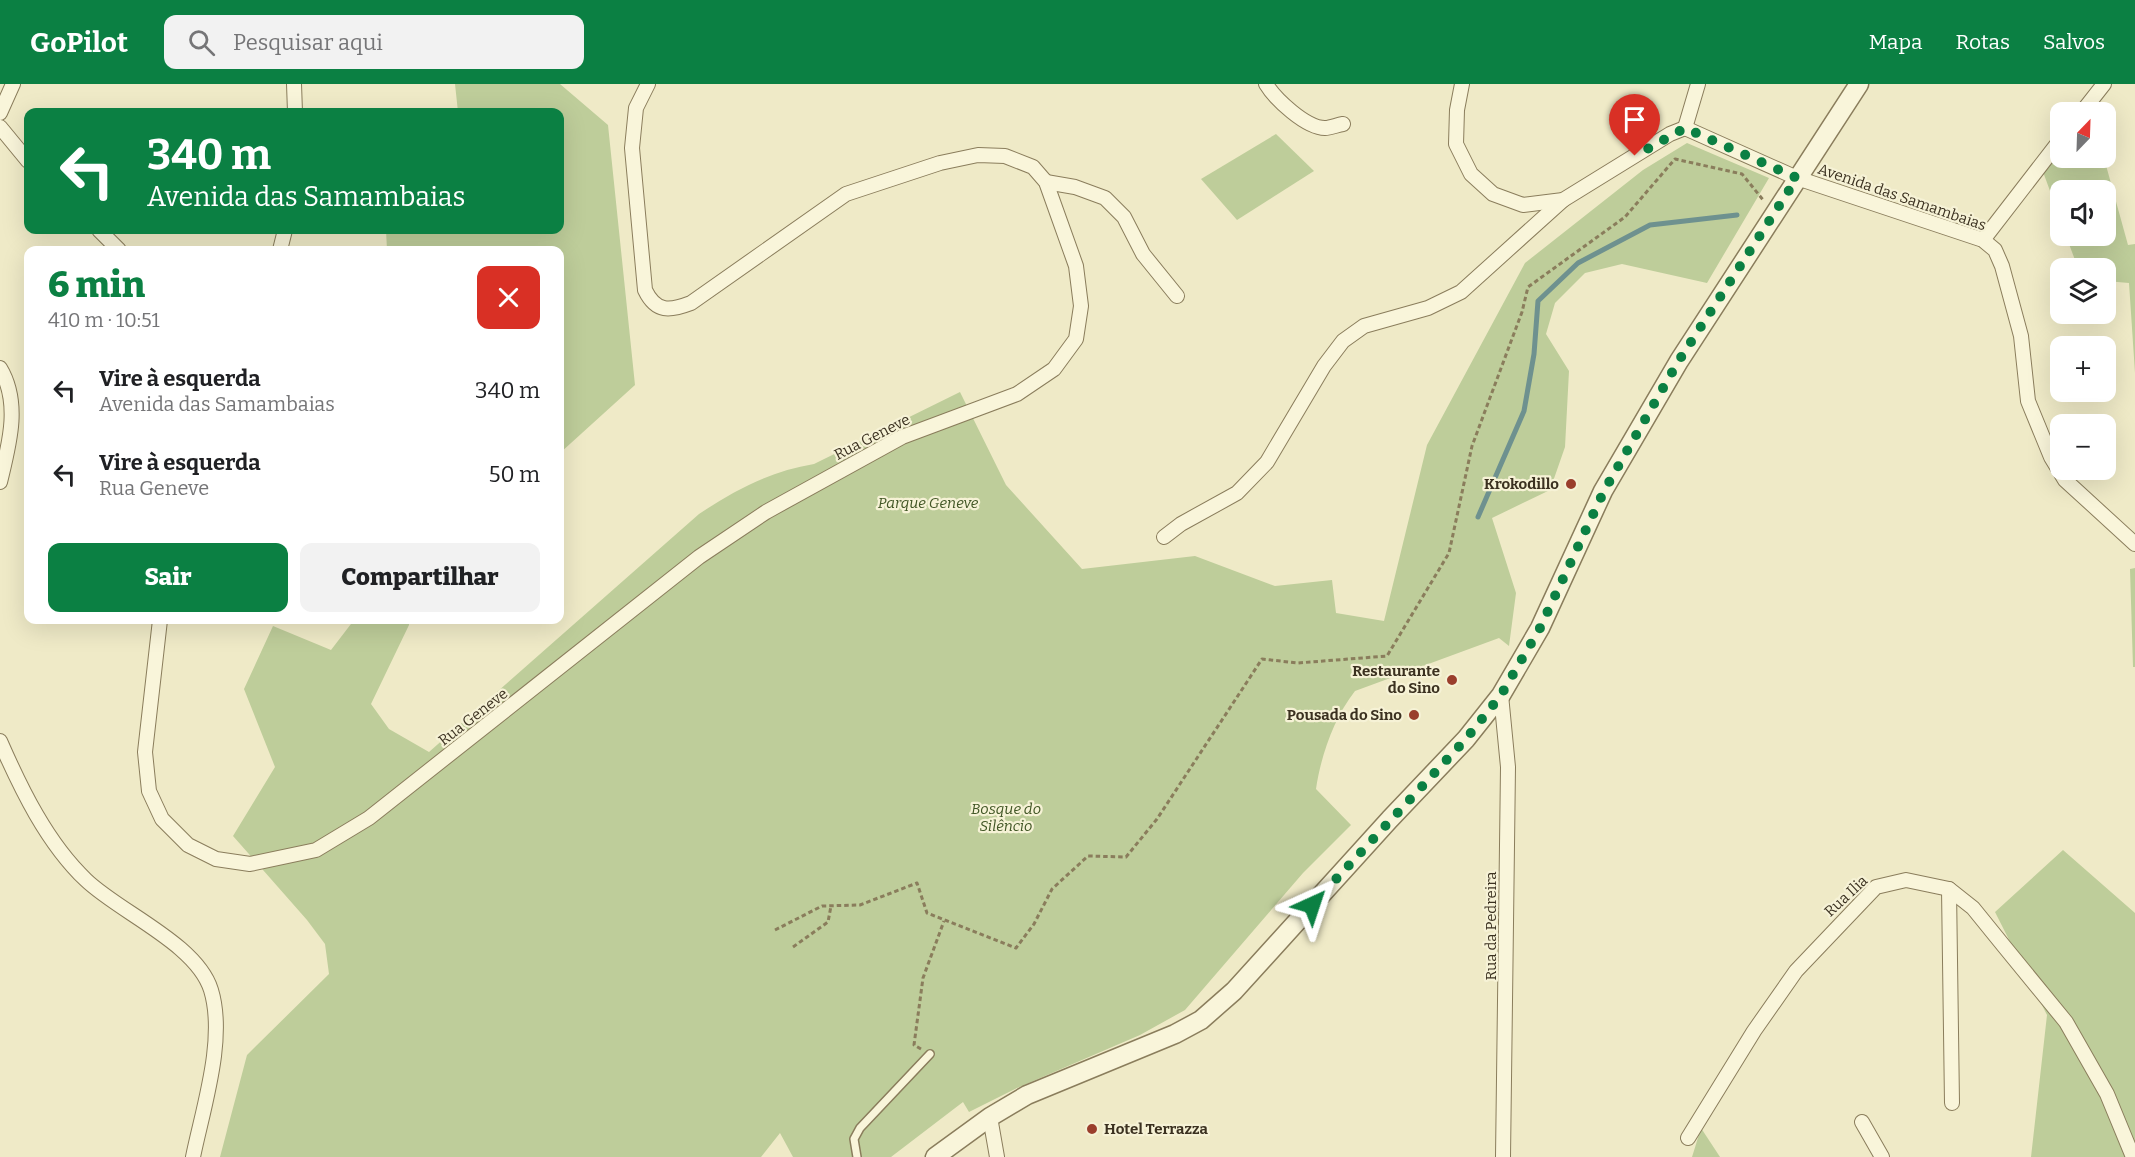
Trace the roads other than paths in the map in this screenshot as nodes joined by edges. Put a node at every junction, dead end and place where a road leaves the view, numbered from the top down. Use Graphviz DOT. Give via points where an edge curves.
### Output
graph roads {
  1 [pos="13,84"];
  2 [pos="294,84"];
  3 [pos="648,84"];
  4 [pos="1266,84"];
  5 [pos="1462,84"];
  6 [pos="1698,84"];
  7 [pos="1859,84"];
  8 [pos="2104,84"];
  9 [pos="2090,102"];
  10 [pos="295,108"];
  11 [pos="0,113"];
  12 [pos="1343,124"];
  13 [pos="0,127"];
  14 [pos="1685,128"];
  15 [pos="2050,153"];
  16 [pos="24,156"];
  17 [pos="1797,178"];
  18 [pos="1046,182"];
  19 [pos="1563,200"];
  20 [pos="103,234"];
  21 [pos="1983,240"];
  22 [pos="115,246"];
  23 [pos="1177,296"];
  24 [pos="0,368"];
  25 [pos="0,482"];
  26 [pos="1164,537"];
  27 [pos="2135,544"];
  28 [pos="160,624"];
  29 [pos="1501,695"];
  30 [pos="0,741"];
  31 [pos="1949,889"];
  32 [pos="930,1054"];
  33 [pos="1952,1103"];
  34 [pos="990,1118"];
  35 [pos="1862,1122"];
  36 [pos="1688,1138"];
  37 [pos="193,1157"];
  38 [pos="857,1157"];
  39 [pos="935,1157"];
  40 [pos="997,1157"];
  41 [pos="1503,1157"];
  42 [pos="1882,1157"];
  43 [pos="2133,1157"];
  1 -- 11 [label="street"];
  2 -- 10 [label="street"];
  3 -- 18 [label="street" via="636,108 632,148 645,290 651,302 663,310 691,303 846,194 896,177 978,155 1005,156 1033,167"];
  4 -- 12 [label="street" via="1273,96 1298,117 1323,128"];
  5 -- 19 [label="street" via="1456,144 1471,174 1493,194 1523,206"];
  6 -- 14 [label="street"];
  7 -- 17 [label="street"];
  8 -- 9 [label="street"];
  13 -- 16 [label="street"];
  14 -- 17 [label="street, Avenida das Samambaias"];
  14 -- 19 [label="street"];
  15 -- 21 [label="street"];
  17 -- 21 [label="street, Avenida das Samambaias"];
  17 -- 29 [label="street" via="1678,362 1604,491 1540,628"];
  18 -- 23 [label="street" via="1105,198 1124,217 1143,254"];
  18 -- 28 [label="street, Rua Geneve" via="1076,266 1081,306 1076,339 1054,369 1017,394 902,437 766,512 699,557 369,818 316,850 250,864 216,859 188,845 162,819 149,791 145,752"];
  19 -- 26 [label="street" via="1461,292 1428,308 1364,326 1343,341 1267,462 1237,493"];
  20 -- 22 [label="street"];
  21 -- 27 [label="street, Avenida das Samambaias" via="1995,250 2002,266 2021,336 2028,401 2051,457 2065,480"];
  24 -- 25 [label="street" via="12,408"];
  29 -- 34 [label="street" via="1466,739 1234,991 1200,1020 1176,1034 1028,1095"];
  29 -- 41 [label="street, Rua da Pedreira" via="1508,767"];
  30 -- 37 [label="street" via="21,787 67,861 87,882 173,943 211,988 214,1052"];
  31 -- 33 [label="street"];
  31 -- 36 [label="street, Rua Ilia" via="1906,880 1876,887 1860,902 1796,971 1754,1030"];
  31 -- 43 [label="street, Rua Ilia" via="1973,908 2066,1022 2108,1094"];
  32 -- 38 [label="lane" via="860,1128 854,1139"];
  34 -- 39 [label="street"];
  34 -- 40 [label="street"];
  35 -- 42 [label="street"];
}
